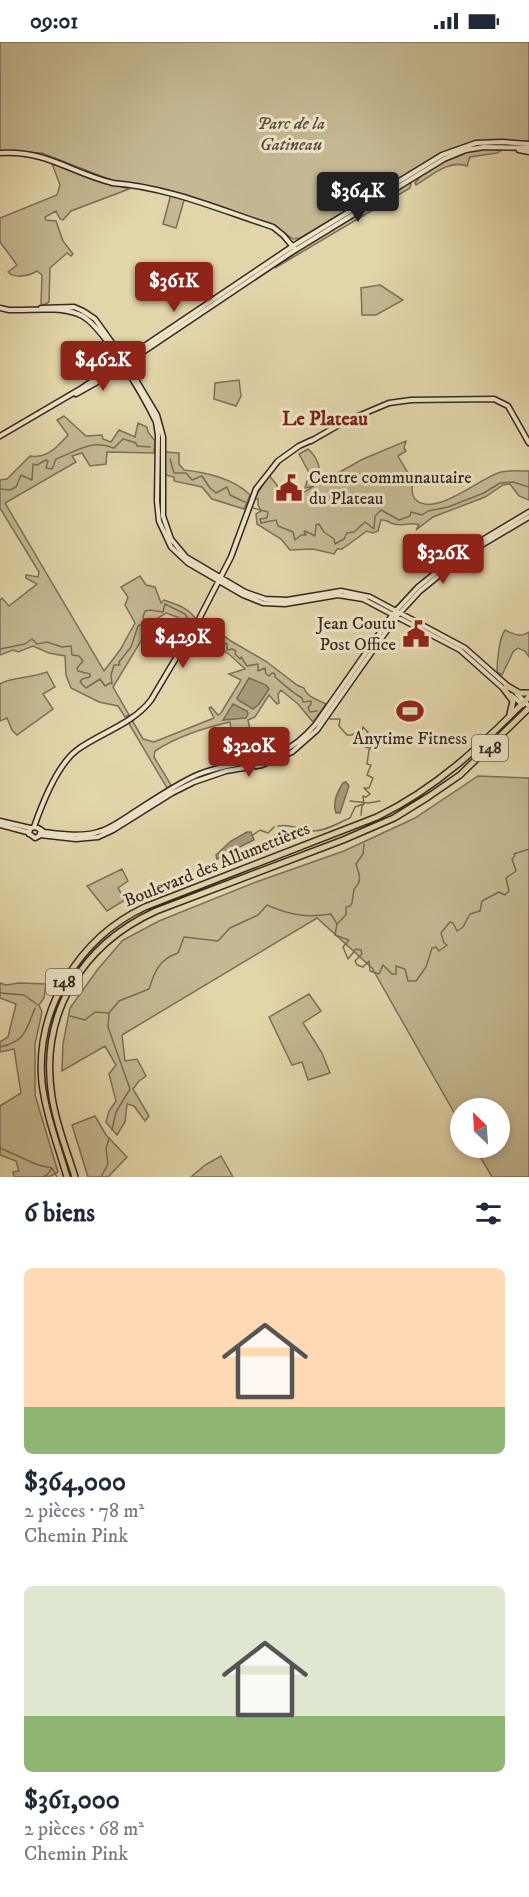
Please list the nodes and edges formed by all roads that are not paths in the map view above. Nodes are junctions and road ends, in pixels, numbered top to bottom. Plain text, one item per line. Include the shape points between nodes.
1 (502, 144) junction
2 (529, 146) edge
3 (0, 153) edge
4 (336, 218) junction
5 (284, 235) junction
6 (294, 248) junction
7 (0, 308) edge
8 (124, 363) junction
9 (0, 436) edge
10 (529, 443) edge
11 (529, 512) edge
12 (529, 517) edge
13 (218, 579) junction
14 (397, 614) junction
15 (506, 687) junction
16 (527, 703) edge
17 (503, 724) junction
18 (226, 769) junction
19 (0, 823) edge
20 (36, 828) junction
21 (29, 834) junction
22 (40, 835) junction
23 (229, 874) junction
24 (232, 882) junction
25 (67, 1177) edge
26 (75, 1177) edge

1 - 2 main road
1 - 2 main road
1 - 4 main road via 467,145 442,155
1 - 6 main road via 448,157
3 - 5 main road via 42,157 112,183 185,197 273,227
4 - 5 main road via 299,240
4 - 6 main road
5 - 6 main road
6 - 8 main road
7 - 8 main road via 66,311 86,317
8 - 9 main road
8 - 13 main road via 158,428 158,509 164,534 180,557
10 - 13 main road via 508,406 494,399 389,403 344,422 287,453 272,467 254,493 231,557
11 - 14 main road via 440,567
12 - 14 main road via 441,572
13 - 14 main road via 244,594 274,603 346,595 363,598
13 - 20 main road via 151,700 142,711 68,758 39,812
14 - 15 main road via 460,650
14 - 18 main road via 306,742 275,761
15 - 16 main road
15 - 16 highway via 519,693
15 - 17 highway via 513,706
16 - 17 highway, Boulevard des Allumettières / 148
16 - 24 highway, Boulevard des Allumettières / 148 via 460,775 408,810
17 - 23 highway, Boulevard des Allumettières / 148 via 449,774 401,805
18 - 20 main road via 203,773 176,786 102,831 77,835
18 - 22 main road via 181,788 103,835 76,839
19 - 20 main road
19 - 21 main road
20 - 21 main road
20 - 22 main road
21 - 22 main road via 34,838
23 - 24 highway
23 - 25 highway, Boulevard des Allumettières / 148 via 124,918 88,948 65,980 48,1021 42,1074 44,1099
24 - 26 highway, Boulevard des Allumettières / 148 via 127,926 89,958 67,993 57,1017 49,1077 54,1110

